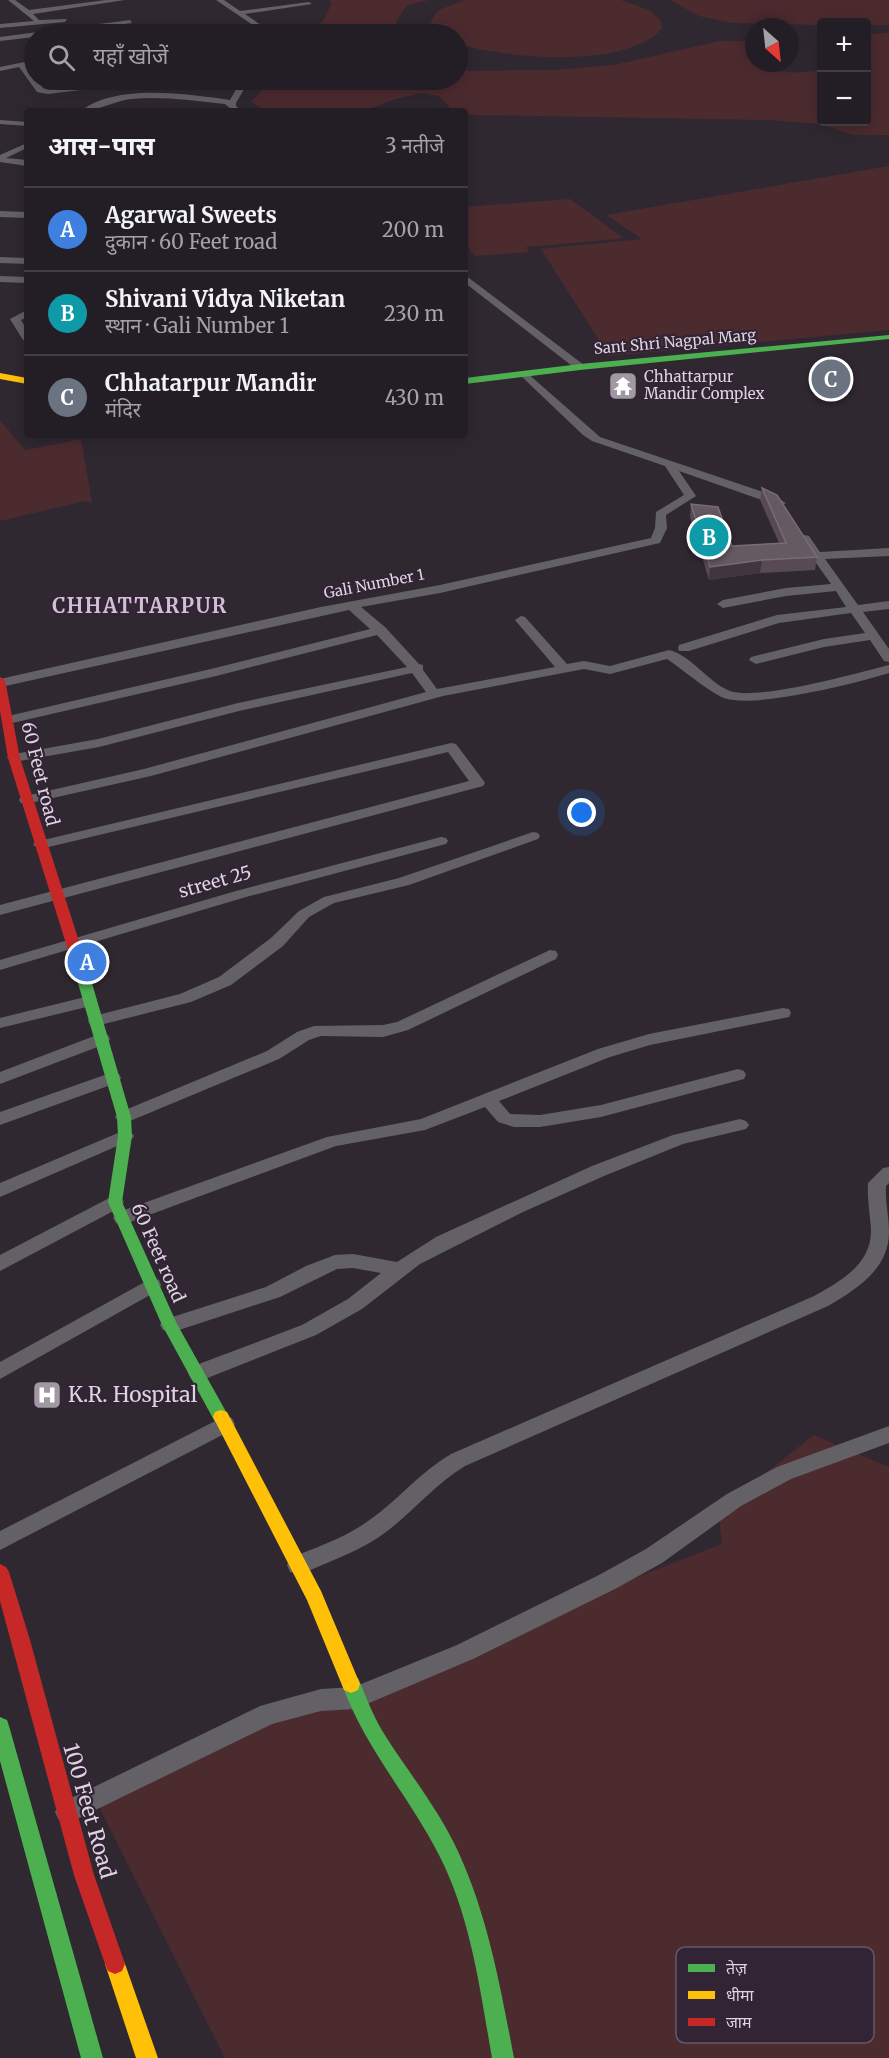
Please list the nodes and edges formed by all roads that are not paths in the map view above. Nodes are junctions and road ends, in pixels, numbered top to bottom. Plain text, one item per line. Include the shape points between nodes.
1 (122, 0) edge
2 (219, 0) edge
3 (14, 2) edge
4 (25, 2) dead end
5 (309, 3) dead end
6 (30, 12) junction
7 (239, 13) junction
8 (74, 19) dead end
9 (261, 20) dead end
10 (250, 21) junction
11 (39, 22) junction
12 (130, 22) dead end
13 (115, 24) edge
14 (255, 24) edge
15 (0, 26) edge
16 (24, 36) edge
17 (0, 39) edge
18 (24, 64) edge
19 (17, 65) junction
20 (0, 69) edge
21 (24, 73) edge
22 (5, 77) dead end
23 (43, 90) edge
24 (59, 90) edge
25 (116, 90) edge
26 (241, 90) edge
27 (123, 98) junction
28 (234, 107) edge
29 (90, 108) edge
30 (0, 122) edge
31 (24, 124) edge
32 (24, 147) edge
33 (0, 159) edge
34 (24, 163) edge
35 (0, 214) edge
36 (24, 215) edge
37 (0, 260) edge
38 (24, 261) edge
39 (0, 279) edge
40 (24, 280) edge
41 (468, 280) edge
42 (0, 313) edge
43 (24, 313) edge
44 (24, 314) edge
45 (24, 333) edge
46 (889, 337) edge
47 (861, 344) junction
48 (889, 346) edge
49 (580, 367) junction
50 (0, 376) edge
51 (529, 378) junction
52 (24, 380) edge
53 (468, 381) edge
54 (0, 386) edge
55 (468, 389) edge
56 (24, 390) edge
57 (670, 466) junction
58 (785, 508) edge
59 (798, 527) edge
60 (889, 552) edge
61 (816, 555) junction
62 (839, 587) junction
63 (723, 603) dead end
64 (351, 605) junction
65 (889, 605) edge
66 (856, 608) junction
67 (521, 620) dead end
68 (380, 630) junction
69 (874, 635) junction
70 (684, 648) dead end
71 (889, 658) edge
72 (756, 660) dead end
73 (418, 668) junction
74 (564, 669) junction
75 (889, 669) edge
76 (1, 681) edge
77 (434, 695) junction
78 (8, 720) junction
79 (14, 758) junction
80 (26, 800) junction
81 (532, 836) dead end
82 (441, 841) dead end
83 (40, 845) junction
84 (56, 895) junction
85 (0, 910) edge
86 (75, 943) junction
87 (550, 955) dead end
88 (0, 965) edge
89 (89, 1001) junction
90 (783, 1013) dead end
91 (96, 1021) junction
92 (0, 1023) edge
93 (102, 1039) junction
94 (738, 1075) dead end
95 (0, 1078) edge
96 (113, 1078) junction
97 (488, 1100) junction
98 (124, 1117) junction
99 (0, 1119) edge
100 (740, 1125) dead end
101 (125, 1136) junction
102 (889, 1173) edge
103 (0, 1190) edge
104 (118, 1210) junction
105 (0, 1264) edge
106 (398, 1269) junction
107 (152, 1285) junction
108 (170, 1325) junction
109 (0, 1371) edge
110 (198, 1373) junction
111 (225, 1424) junction
112 (889, 1434) edge
113 (0, 1541) edge
114 (298, 1565) junction
115 (0, 1572) edge
116 (355, 1698) junction
117 (0, 1726) edge
118 (67, 1812) junction
119 (92, 2058) edge
120 (147, 2058) edge
121 (503, 2058) edge

1 - 6 street
2 - 7 street
3 - 4 street
3 - 6 street
5 - 7 street
6 - 11 street
7 - 10 street
8 - 11 street
9 - 10 street
10 - 14 street
11 - 15 street
12 - 13 street
16 - 17 street
18 - 19 street
19 - 20 street
19 - 21 street
19 - 22 street
23 - 24 street
25 - 27 street
26 - 28 street
27 - 28 street via 176,98
27 - 29 street
30 - 31 street
32 - 33 street
33 - 34 street
35 - 36 street
37 - 38 street
39 - 40 street
41 - 49 street
42 - 43 street
44 - 45 street via 15,319
46 - 47 street, Sant Shri Nagpal Marg
47 - 48 street, Sant Shri Nagpal Marg
47 - 49 street, Sant Shri Nagpal Marg
47 - 51 street, Sant Shri Nagpal Marg
49 - 51 street, Sant Shri Nagpal Marg
50 - 52 street
51 - 53 street, Sant Shri Nagpal Marg
51 - 55 street, Sant Shri Nagpal Marg
51 - 57 street via 587,433
54 - 56 street
57 - 58 street via 768,497
57 - 64 street, Gali Number 1 via 690,496 660,514 661,528 656,540
59 - 61 street
60 - 61 street
61 - 62 street
62 - 63 street
62 - 66 street
64 - 68 street
64 - 76 street, Gali Number 1
65 - 66 street
66 - 69 street
66 - 70 street via 777,620
67 - 74 street
68 - 73 street
68 - 78 street
69 - 71 street
69 - 72 street
73 - 77 street
73 - 79 street via 238,707 99,743
74 - 75 street via 584,665 610,670 669,654 728,695 762,696
74 - 77 street
76 - 78 street, 60 Feet road
77 - 80 street via 146,773
78 - 79 street, 60 Feet road
79 - 80 street, 60 Feet road
80 - 83 street, 60 Feet road
81 - 91 street via 404,882 329,900 304,914 277,942 225,981 185,998
82 - 86 street, street 25
83 - 84 street, 60 Feet road
83 - 84 street via 451,747 478,783
84 - 85 street
84 - 86 street, 60 Feet road
86 - 88 street, street 25
86 - 89 street, 60 Feet road
87 - 98 street via 402,1026 383,1031 320,1030 273,1055
89 - 91 street, 60 Feet road
89 - 92 street
90 - 97 street via 604,1053
91 - 93 street, 60 Feet road
93 - 95 street
93 - 96 street, 60 Feet road
94 - 97 street via 601,1111 540,1121 504,1118
96 - 98 street, 60 Feet road
96 - 99 street
97 - 104 street via 425,1124 363,1133
98 - 101 street, 60 Feet road
100 - 106 street via 679,1138 598,1171 442,1242
101 - 103 street
101 - 104 street, 60 Feet road
102 - 114 street via 877,1183 877,1256 852,1283 820,1301 458,1460 437,1471 387,1520 362,1537
104 - 105 street
104 - 107 street, 60 Feet road
106 - 108 street via 335,1262 273,1292
106 - 110 street via 355,1304 319,1326
107 - 108 street, 60 Feet road
107 - 109 street
108 - 110 street, 60 Feet road
110 - 111 street, 60 Feet road
111 - 113 street
111 - 114 street, 60 Feet road
112 - 116 street via 784,1473 734,1500 654,1556 607,1582 465,1652
114 - 116 street, 60 Feet road via 348,1673
115 - 118 street, 100 Feet Road
116 - 118 street via 321,1700 268,1714
116 - 121 street, 60 Feet road via 381,1748 433,1823 468,1897
117 - 119 street
118 - 120 street, 100 Feet Road via 84,1875

